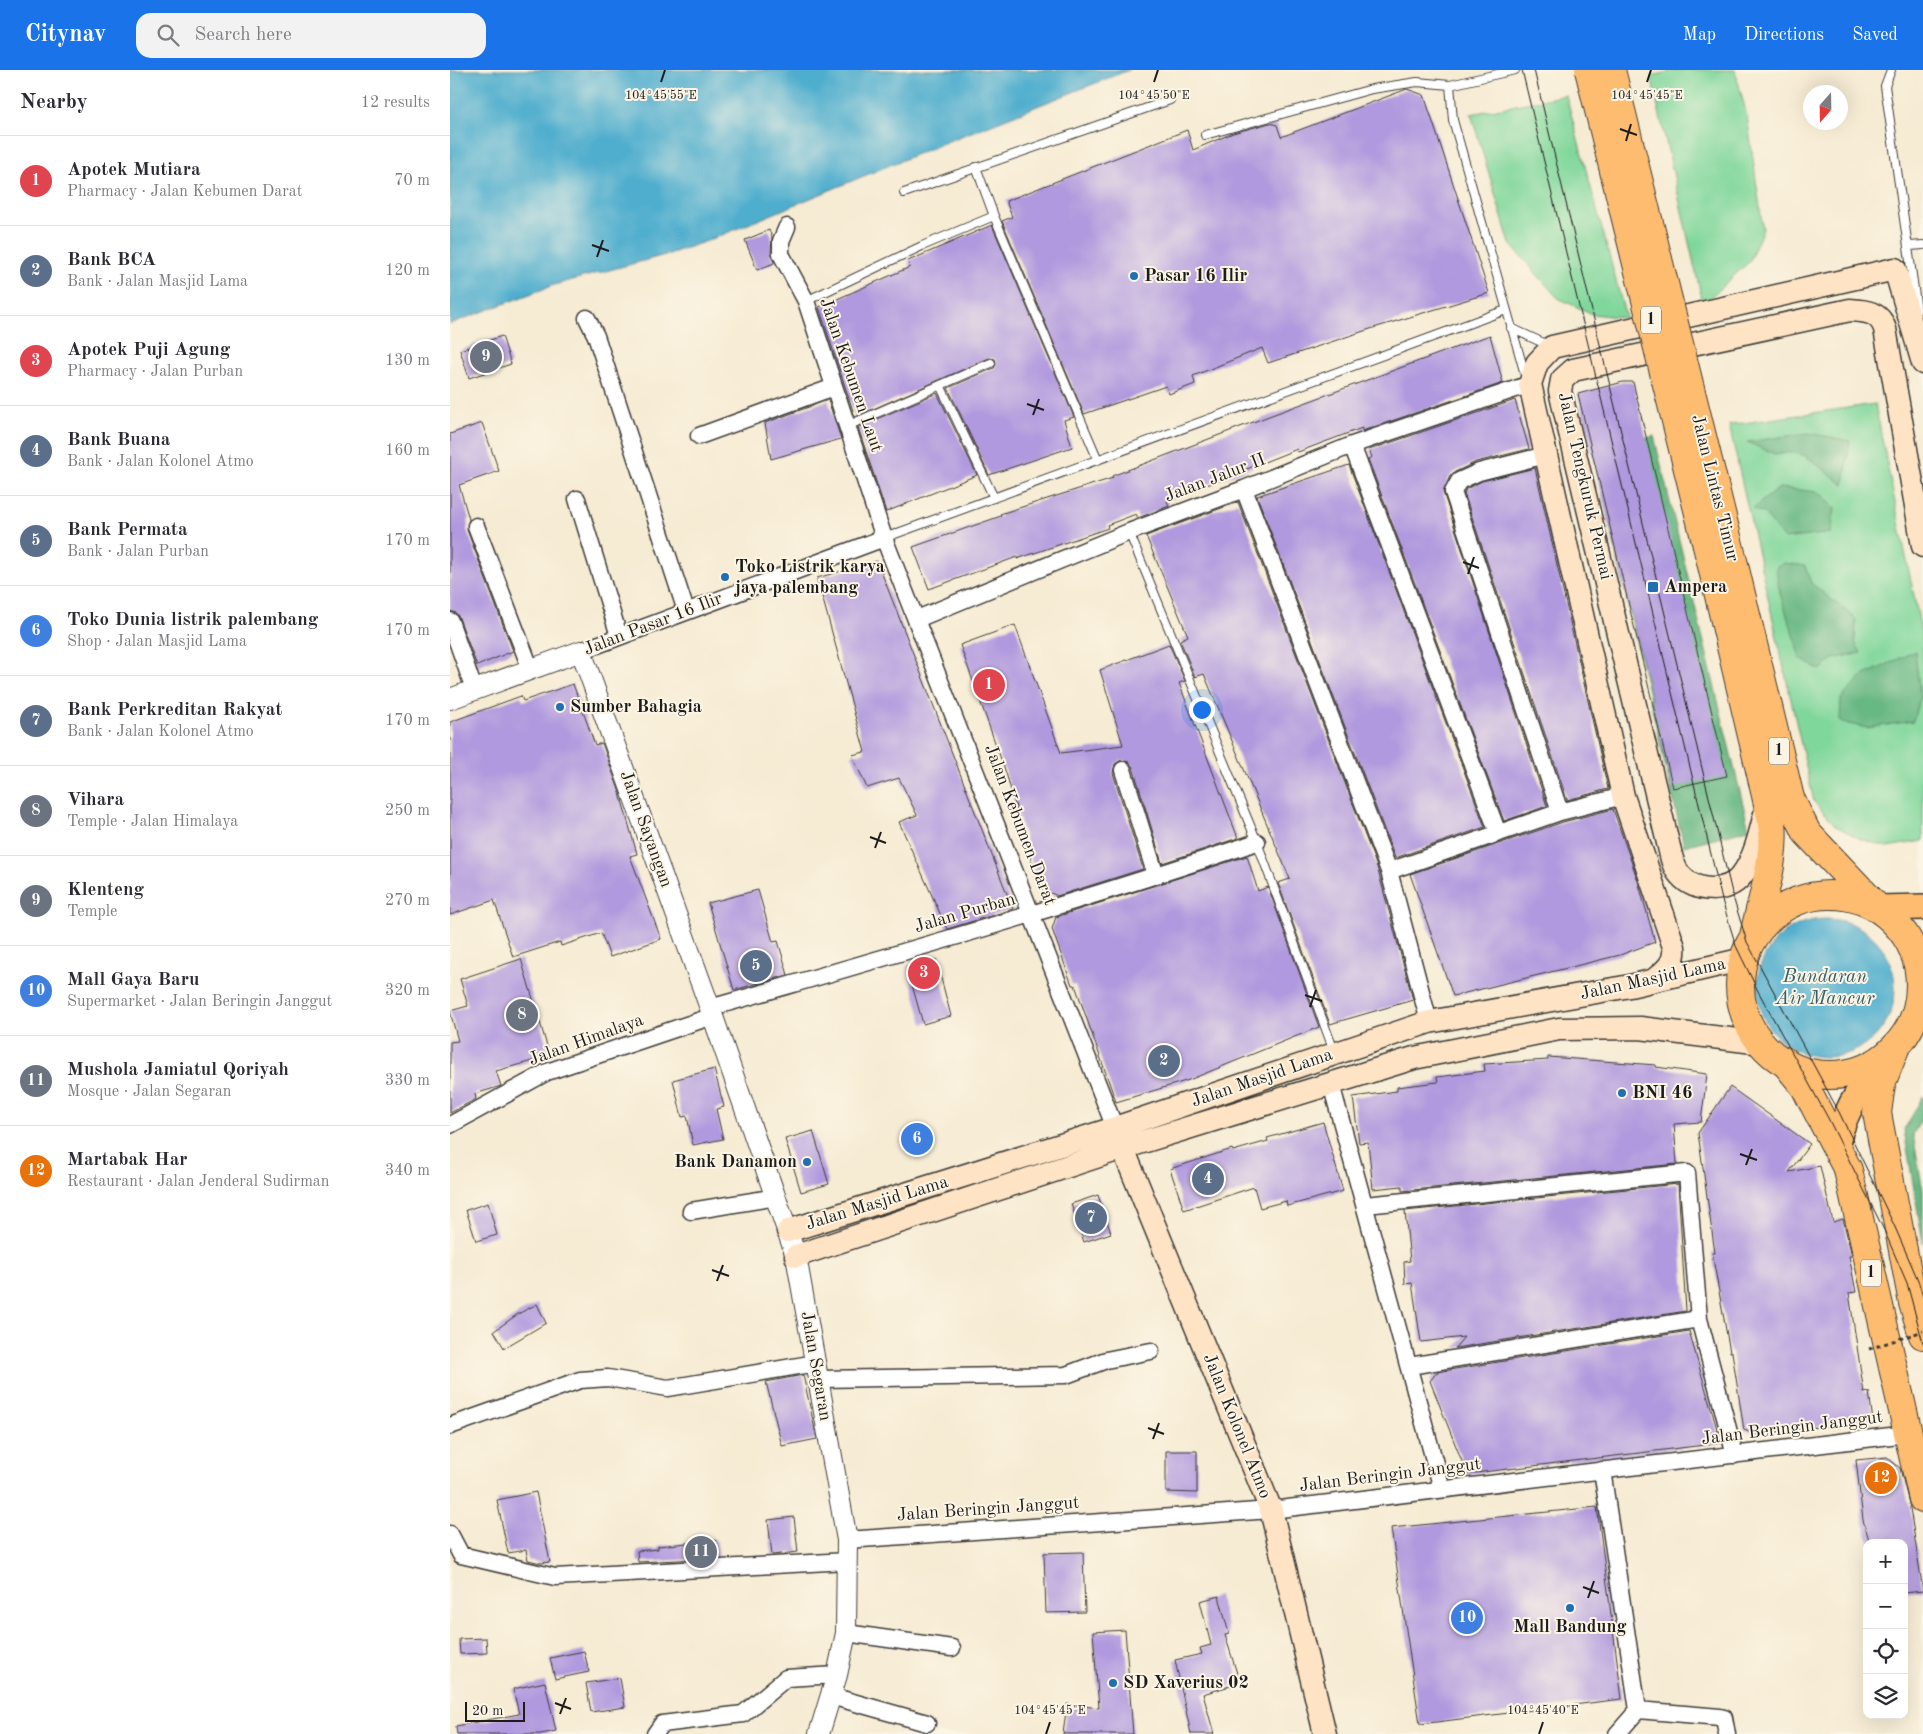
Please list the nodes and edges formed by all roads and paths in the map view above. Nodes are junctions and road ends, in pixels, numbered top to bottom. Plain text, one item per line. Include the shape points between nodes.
1 (1515, 70) edge
2 (1588, 70) edge
3 (1611, 70) edge
4 (1891, 70) edge
5 (1450, 85) junction
6 (1170, 100) dead end
7 (1205, 136) dead end
8 (976, 167) junction
9 (904, 193) dead end
10 (994, 216) junction
11 (787, 227) dead end
12 (1923, 244) edge
13 (1910, 246) junction
14 (806, 301) junction
15 (1506, 310) junction
16 (587, 318) dead end
17 (1511, 328) junction
18 (1552, 347) junction
19 (1923, 361) edge
20 (991, 363) dead end
21 (1530, 384) junction
22 (940, 385) junction
23 (834, 386) junction
24 (847, 426) junction
25 (699, 436) dead end
26 (1352, 445) junction
27 (1546, 455) junction
28 (1098, 460) junction
29 (1244, 489) junction
30 (994, 498) junction
31 (577, 499) dead end
32 (476, 526) dead end
33 (1130, 532) junction
34 (884, 538) junction
35 (1923, 546) edge
36 (1723, 568) junction
37 (686, 611) junction
38 (917, 619) junction
39 (450, 621) edge
40 (619, 636) junction
41 (582, 651) junction
42 (531, 670) junction
43 (474, 689) junction
44 (450, 699) edge
45 (1123, 770) dead end
46 (1623, 796) junction
47 (1768, 801) junction
48 (1560, 812) junction
49 (1498, 833) junction
50 (1257, 842) junction
51 (1388, 871) junction
52 (1680, 875) junction
53 (1156, 876) junction
54 (1652, 881) junction
55 (1923, 907) edge
56 (1878, 908) junction
57 (1033, 914) junction
58 (1749, 948) junction
59 (1654, 980) junction
60 (1598, 991) junction
61 (1920, 1003) edge
62 (712, 1012) junction
63 (1429, 1022) junction
64 (1603, 1028) junction
65 (1762, 1043) junction
66 (1896, 1046) junction
67 (1335, 1053) junction
68 (1784, 1061) junction
69 (1331, 1084) junction
70 (450, 1125) edge
71 (1119, 1138) junction
72 (1836, 1146) junction
73 (994, 1166) junction
74 (1004, 1187) junction
75 (910, 1192) junction
76 (777, 1197) junction
77 (1365, 1205) junction
78 (691, 1211) dead end
79 (917, 1216) junction
80 (788, 1231) junction
81 (796, 1256) junction
82 (1699, 1319) junction
83 (1923, 1333) edge
84 (1869, 1349) dead end
85 (1151, 1351) dead end
86 (1409, 1366) junction
87 (818, 1371) junction
88 (450, 1426) edge
89 (1907, 1434) junction
90 (1735, 1455) junction
91 (1602, 1470) junction
92 (1442, 1489) junction
93 (1923, 1499) edge
94 (1271, 1510) junction
95 (450, 1534) edge
96 (847, 1540) junction
97 (847, 1561) junction
98 (846, 1633) junction
99 (952, 1648) dead end
100 (837, 1675) junction
101 (831, 1696) junction
102 (1638, 1710) junction
103 (927, 1723) dead end
104 (655, 1734) edge
105 (819, 1734) edge
106 (1325, 1734) edge
107 (1617, 1734) edge
108 (1728, 1734) edge

1 - 5 lane
2 - 36 highway, Jalan Lintas Timur / 1, bridge
3 - 36 highway, Jalan Lintas Timur / 1, bridge
4 - 13 lane via 1886,86
5 - 7 lane via 1417,82 1372,89
5 - 15 lane via 1452,120
6 - 8 lane
8 - 9 lane
8 - 10 lane
10 - 14 lane
10 - 28 lane
11 - 14 street, Jalan Kebumen Laut via 781,241 781,254
12 - 13 lane
13 - 19 lane
14 - 23 street, Jalan Kebumen Laut
15 - 17 lane
15 - 28 lane
16 - 37 street via 596,336
17 - 18 lane
17 - 21 lane
18 - 19 main road via 1895,269
18 - 21 main road via 1537,362
20 - 22 lane
21 - 26 street, Jalan Jalur II
21 - 27 main road, Jalan Tengkuruk Permai
22 - 24 lane
22 - 30 lane
23 - 24 street, Jalan Kebumen Laut
23 - 25 street
24 - 34 street, Jalan Kebumen Laut
26 - 29 street, Jalan Jalur II
26 - 49 street
27 - 46 main road, Jalan Tengkuruk Permai
27 - 48 street via 1479,472 1459,480 1453,492
28 - 30 lane
29 - 33 street, Jalan Jalur II
29 - 51 street
30 - 34 lane
31 - 40 street
32 - 42 street
33 - 38 street, Jalan Jalur II
33 - 50 lane
34 - 37 street, Jalan Pasar 16 Ilir
34 - 38 street, Jalan Kebumen Darat
35 - 52 main road, Jalan Tengkuruk Permai via 1885,329 1877,316 1850,310 1573,370 1562,380 1560,391 1673,864
36 - 47 highway, Jalan Lintas Timur / 1
36 - 56 highway, Jalan Lintas Timur / 1 via 1790,798 1807,833
37 - 40 street, Jalan Pasar 16 Ilir
38 - 57 street, Jalan Kebumen Darat
39 - 43 street
40 - 41 street, Jalan Pasar 16 Ilir
41 - 42 street, Jalan Pasar 16 Ilir
41 - 62 street, Jalan Sayangan
42 - 43 street, Jalan Pasar 16 Ilir
43 - 44 street, Jalan Pasar 16 Ilir
45 - 53 street
46 - 48 street
46 - 54 main road, Jalan Tengkuruk Permai
47 - 52 main road via 1754,850 1735,883 1714,889 1700,887
47 - 58 highway, Jalan Lintas Timur / 1 via 1774,849
48 - 49 street
49 - 51 street
50 - 53 street, Jalan Purban
50 - 67 lane
51 - 63 street
52 - 54 main road
53 - 57 street, Jalan Purban
54 - 59 main road, Jalan Tengkuruk Permai via 1675,955 1667,969
55 - 56 main road, 1
56 - 58 highway, 1 via 1857,898 1810,897 1787,905 1768,919
56 - 61 highway, 1 via 1910,939 1919,966
57 - 62 street, Jalan Purban
57 - 71 street, Jalan Kebumen Darat
58 - 59 main road, Jalan Masjid Lama
58 - 65 highway, 1 via 1740,988 1745,1016
59 - 60 main road, Jalan Masjid Lama
60 - 63 main road, Jalan Masjid Lama
60 - 64 main road
61 - 66 highway, 1
62 - 70 street, Jalan Himalaya via 547,1072
62 - 76 street, Jalan Segaran
63 - 67 main road, Jalan Masjid Lama
64 - 65 main road via 1640,1028
64 - 69 main road via 1559,1029 1414,1058
65 - 68 highway, 1
66 - 68 highway, 1 via 1867,1067 1843,1074 1807,1071
66 - 72 main road, 1 via 1855,1094 1842,1122
66 - 83 highway, 1 via 1881,1084 1877,1113 1913,1303
67 - 71 main road, Jalan Masjid Lama
68 - 72 highway, 1 via 1805,1087
69 - 71 main road
69 - 77 street
71 - 73 main road, Jalan Masjid Lama
71 - 74 main road
71 - 94 main road, Jalan Kolonel Atmo
72 - 89 highway, 1 via 1848,1170
73 - 74 main road
73 - 75 main road, Jalan Masjid Lama
74 - 79 main road
75 - 79 main road
75 - 80 main road, Jalan Masjid Lama
76 - 78 street
76 - 80 street, Jalan Segaran
77 - 82 street via 1687,1173
77 - 86 street
79 - 81 main road
80 - 81 street, Jalan Segaran
81 - 87 street, Jalan Segaran
82 - 86 street
82 - 90 street
83 - 84 path, bridge
85 - 87 street via 1118,1357 1066,1375
86 - 92 street
87 - 88 street via 668,1388 608,1378 580,1380
87 - 96 street, Jalan Segaran
89 - 90 street, Jalan Beringin Janggut
89 - 93 highway, 1
90 - 91 street, Jalan Beringin Janggut
91 - 92 street, Jalan Beringin Janggut
91 - 102 street
92 - 94 street, Jalan Beringin Janggut
94 - 96 street, Jalan Beringin Janggut
94 - 106 main road, Jalan Kolonel Atmo
95 - 97 street via 461,1555 555,1577
96 - 97 street, Jalan Segaran
97 - 98 street, Jalan Segaran
98 - 99 street
98 - 100 street, Jalan Segaran
100 - 101 street, Jalan Segaran
100 - 104 street via 786,1678 743,1714 662,1724
101 - 103 street
101 - 105 street, Jalan Segaran
102 - 107 street
102 - 108 street via 1720,1716 1724,1718

